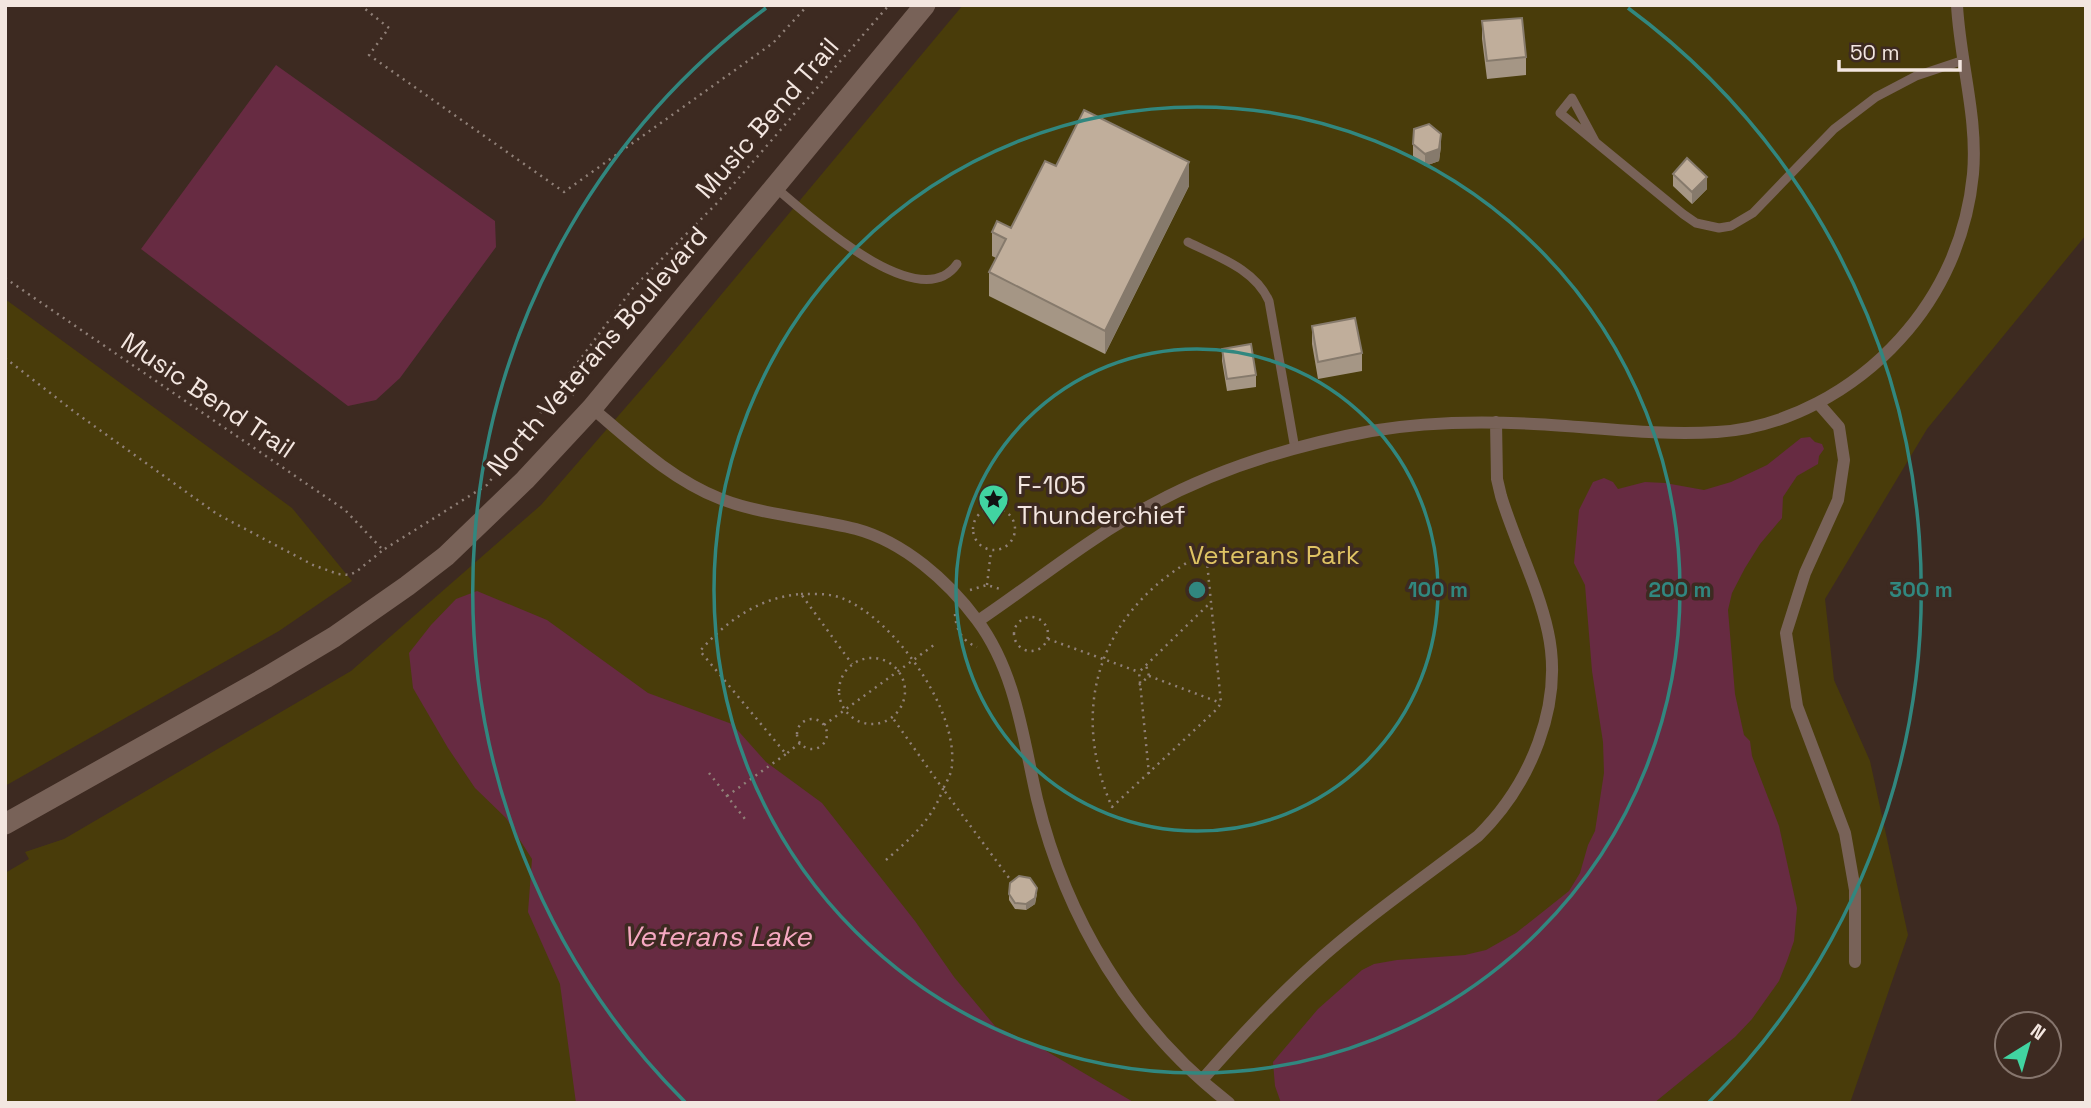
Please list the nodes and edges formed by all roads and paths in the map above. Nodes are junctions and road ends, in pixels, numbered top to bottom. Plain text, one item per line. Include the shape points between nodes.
1 (360, 5) edge
2 (808, 5) edge
3 (889, 5) edge
4 (925, 5) edge
5 (1957, 5) edge
6 (1964, 60) junction
7 (1595, 141) junction
8 (774, 187) junction
9 (1188, 242) dead end
10 (957, 264) dead end
11 (5, 278) edge
12 (5, 358) edge
13 (1818, 402) junction
14 (592, 408) junction
15 (1496, 422) junction
16 (1295, 449) junction
17 (383, 550) junction
18 (991, 551) junction
19 (987, 585) junction
20 (966, 592) dead end
21 (1006, 593) dead end
22 (801, 594) junction
23 (1212, 601) junction
24 (1017, 617) dead end
25 (978, 621) junction
26 (1018, 622) junction
27 (1048, 639) junction
28 (934, 645) dead end
29 (914, 660) junction
30 (1104, 660) junction
31 (852, 664) junction
32 (1146, 664) junction
33 (899, 671) junction
34 (1139, 672) junction
35 (1149, 676) junction
36 (1139, 685) junction
37 (1221, 703) junction
38 (845, 710) junction
39 (892, 718) junction
40 (824, 725) junction
41 (800, 743) junction
42 (786, 754) junction
43 (709, 773) dead end
44 (1149, 774) junction
45 (943, 789) junction
46 (727, 796) junction
47 (745, 819) dead end
48 (5, 824) edge
49 (886, 860) dead end
50 (1013, 883) edge
51 (1855, 962) dead end
52 (1202, 1080) junction
53 (1229, 1103) edge

1 - 2 path, Music Bend Trail via 389,28 369,55 564,192 773,43
3 - 17 path, Music Bend Trail via 718,202 633,288 487,485
4 - 8 street, North Veterans Boulevard
5 - 6 street
6 - 7 lane via 1916,76 1857,111 1813,150 1767,201 1731,226 1696,223
6 - 13 street via 1973,173 1950,264 1929,302 1891,349 1853,381
7 - 7 lane via 1560,113 1572,98 1589,130
8 - 10 lane via 846,245 887,269 937,280
8 - 14 street, North Veterans Boulevard
9 - 16 lane via 1254,278 1265,292
11 - 17 path, Music Bend Trail via 345,510
12 - 17 path, Music Bend Trail via 217,514 313,565 349,575
13 - 15 street via 1770,422 1719,432
13 - 51 street via 1839,428 1844,460 1838,500 1805,573 1786,633 1797,706 1845,833 1855,890
14 - 25 street via 670,472 724,501 859,530 900,549 927,568
14 - 48 street, North Veterans Boulevard via 483,522 371,612 267,677
15 - 16 street via 1386,429
15 - 52 street via 1501,496 1549,635 1551,696 1539,740 1490,823 1314,964
16 - 25 street via 1211,477 1150,505
18 - 18 path via 1010,543 1015,530 1011,517 993,508 976,518 972,532 979,544
18 - 19 path
19 - 20 path
19 - 21 path
22 - 29 path via 845,599 883,626
22 - 31 path
22 - 42 path via 744,612 700,651
23 - 30 path via 1206,552 1169,573 1144,595 1118,630
23 - 32 path
23 - 37 path
24 - 26 path
25 - 52 street via 1004,667 1015,698 1045,831 1083,927 1140,1016
26 - 27 path via 1040,619
26 - 27 path via 1014,635 1023,649 1035,651
27 - 30 path
28 - 29 path
29 - 33 path
29 - 45 path via 932,690 950,742 952,769
30 - 34 path
30 - 44 path via 1094,704 1093,736 1101,780 1112,807
31 - 33 path via 873,657
31 - 38 path via 840,681
32 - 34 path
32 - 35 path
33 - 38 path
33 - 39 path via 905,695
34 - 36 path
35 - 36 path
35 - 37 path
36 - 44 path
37 - 44 path
38 - 39 path via 863,723
38 - 40 path
39 - 45 path
40 - 41 path via 810,720 801,724 797,733
40 - 41 path via 827,734 821,746 812,749
41 - 42 path
42 - 46 path
43 - 46 path
45 - 49 path via 923,825
45 - 50 path
46 - 47 path
52 - 53 street

